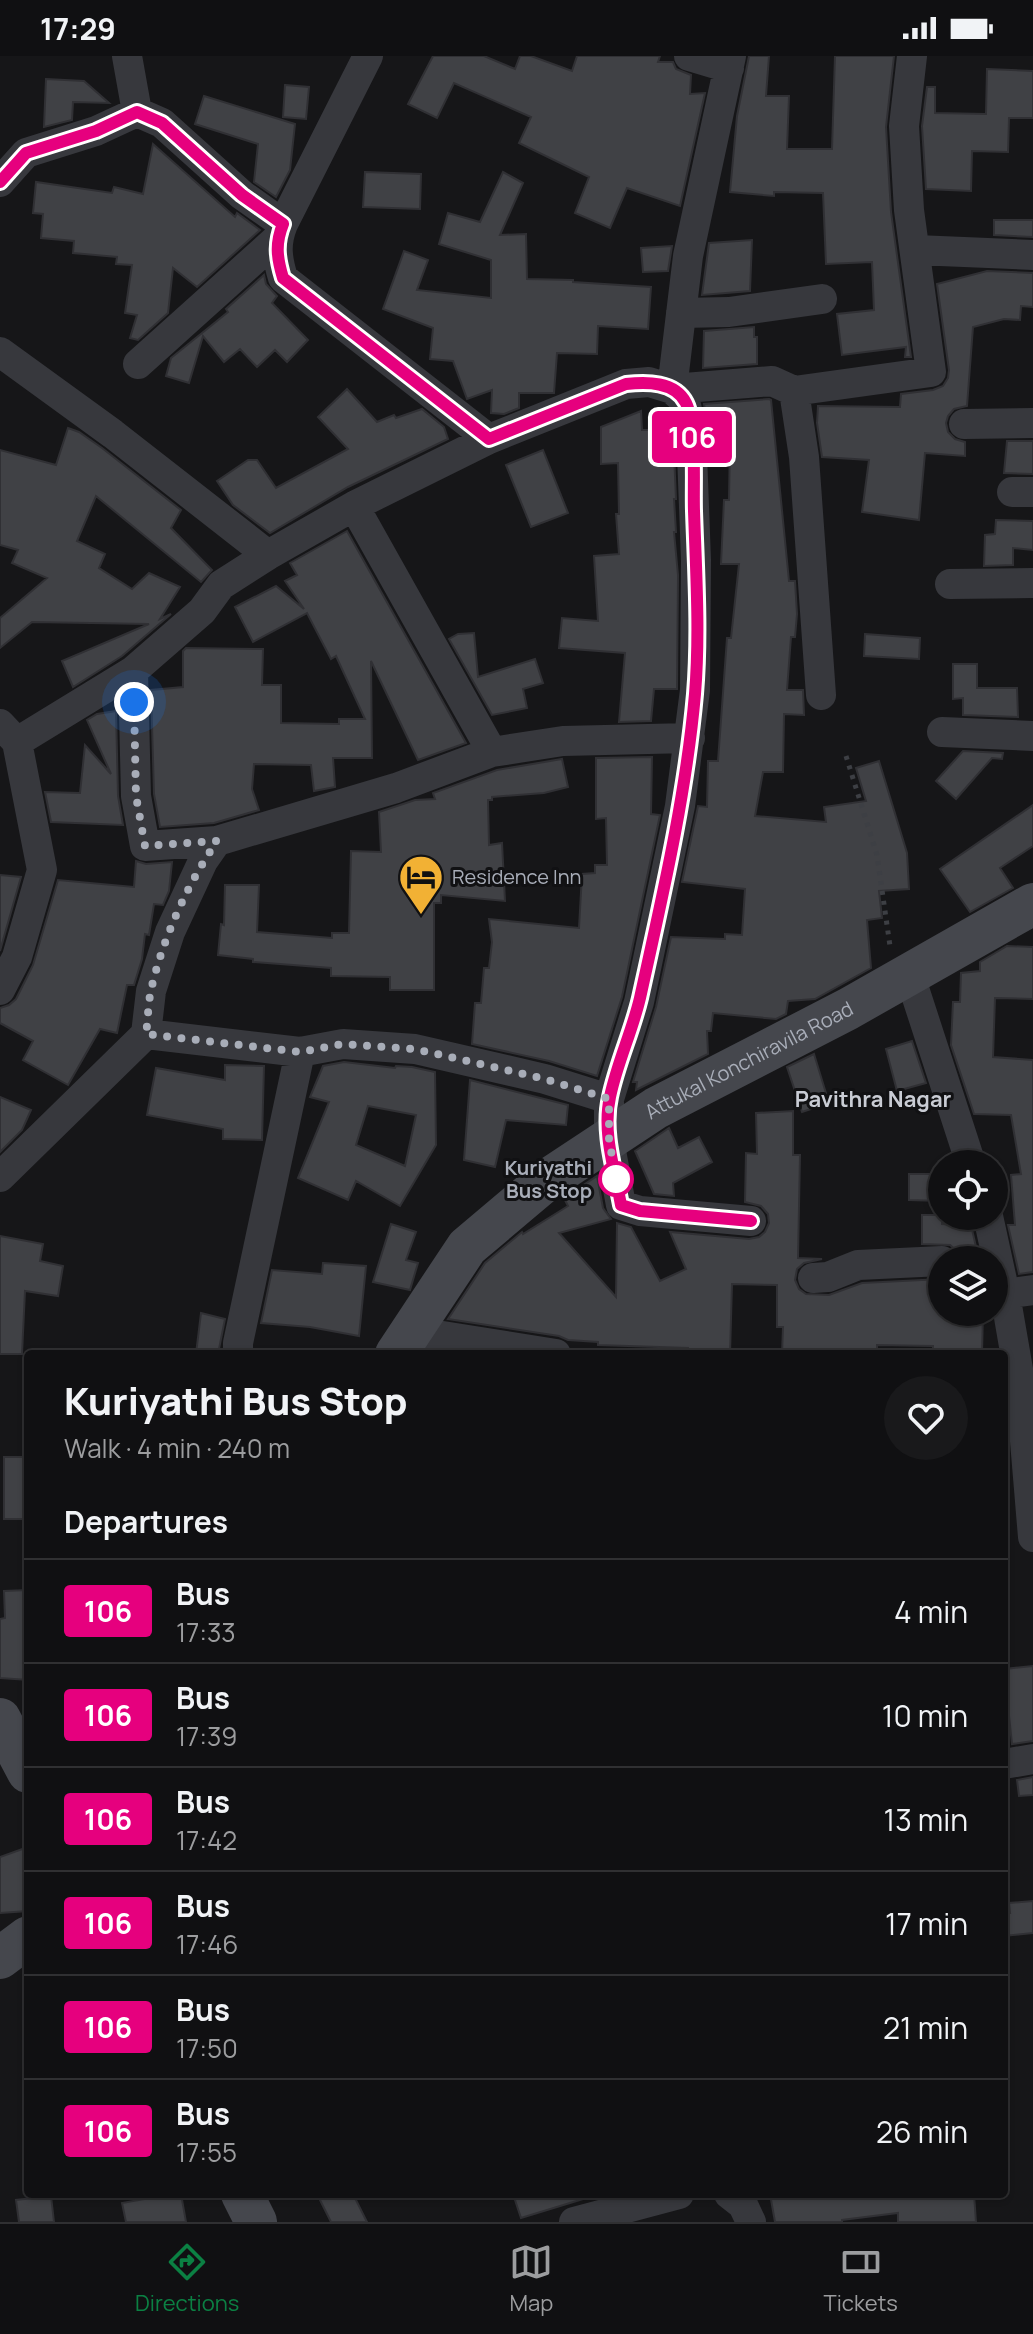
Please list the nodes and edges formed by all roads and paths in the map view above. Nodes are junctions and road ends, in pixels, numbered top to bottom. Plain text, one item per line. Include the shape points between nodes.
1 (127, 56) edge
2 (368, 56) edge
3 (689, 56) edge
4 (912, 56) edge
5 (730, 62) edge
6 (137, 112) junction
7 (0, 182) edge
8 (280, 231) junction
9 (916, 250) junction
10 (1033, 255) edge
11 (822, 299) dead end
12 (681, 313) junction
13 (0, 352) edge
14 (138, 364) dead end
15 (672, 389) junction
16 (794, 391) junction
17 (1033, 423) edge
18 (964, 424) dead end
19 (489, 439) junction
20 (354, 506) junction
21 (268, 555) junction
22 (1033, 583) edge
23 (950, 584) dead end
24 (133, 671) junction
25 (821, 695) dead end
26 (942, 732) dead end
27 (9, 733) edge
28 (1033, 736) edge
29 (690, 738) junction
30 (492, 752) junction
31 (846, 756) dead end
32 (217, 841) junction
33 (1033, 904) edge
34 (902, 978) junction
35 (0, 990) edge
36 (146, 1034) junction
37 (300, 1052) junction
38 (609, 1099) junction
39 (609, 1140) junction
40 (966, 1150) edge
41 (0, 1177) edge
42 (751, 1221) dead end
43 (928, 1262) edge
44 (813, 1278) dead end
45 (1008, 1283) edge
46 (404, 1342) edge
47 (238, 1350) edge
48 (505, 1350) edge
49 (1012, 1382) edge
50 (1023, 1527) edge
51 (0, 1719) edge
52 (1033, 1759) edge
53 (1008, 1763) edge
54 (24, 1764) edge
55 (24, 1940) edge
56 (0, 1958) edge
57 (244, 2198) edge
58 (664, 2198) edge
59 (734, 2198) edge
60 (256, 2222) edge
61 (574, 2222) edge
62 (751, 2222) edge

1 - 6 street
2 - 8 street
3 - 5 street
4 - 9 street via 904,126
5 - 12 street via 688,256
6 - 7 street via 26,153
6 - 8 street via 162,123
8 - 14 street
8 - 19 street via 277,258 283,278
9 - 10 street
9 - 16 street via 931,372
11 - 12 street
12 - 15 street
13 - 21 street
15 - 16 street via 772,381
15 - 19 street via 649,382 626,384
15 - 29 street via 685,401 691,427 696,560
16 - 25 street via 804,457
17 - 18 street
19 - 20 street
20 - 21 street
20 - 30 street
21 - 24 street via 221,585 202,611
22 - 23 street
24 - 27 street
24 - 32 street via 136,796 145,846
26 - 28 street
27 - 35 street via 42,870 17,957
29 - 30 street via 563,741
29 - 38 street via 639,1002
30 - 32 street via 396,788
31 - 34 path via 877,855
32 - 36 street via 170,932 151,991
33 - 34 main road, Attukal Konchiravila Road
34 - 39 main road, Attukal Konchiravila Road via 656,1108
34 - 40 street
36 - 37 street
36 - 41 street
37 - 38 street via 343,1044 415,1049
37 - 47 street
38 - 39 street
39 - 42 street via 621,1205
39 - 46 main road, Attukal Konchiravila Road via 544,1182 467,1247
43 - 44 street via 858,1265
45 - 49 street
46 - 48 street
49 - 50 street
51 - 54 main road
52 - 53 street
55 - 56 main road
57 - 60 main road
58 - 61 street
59 - 62 street

